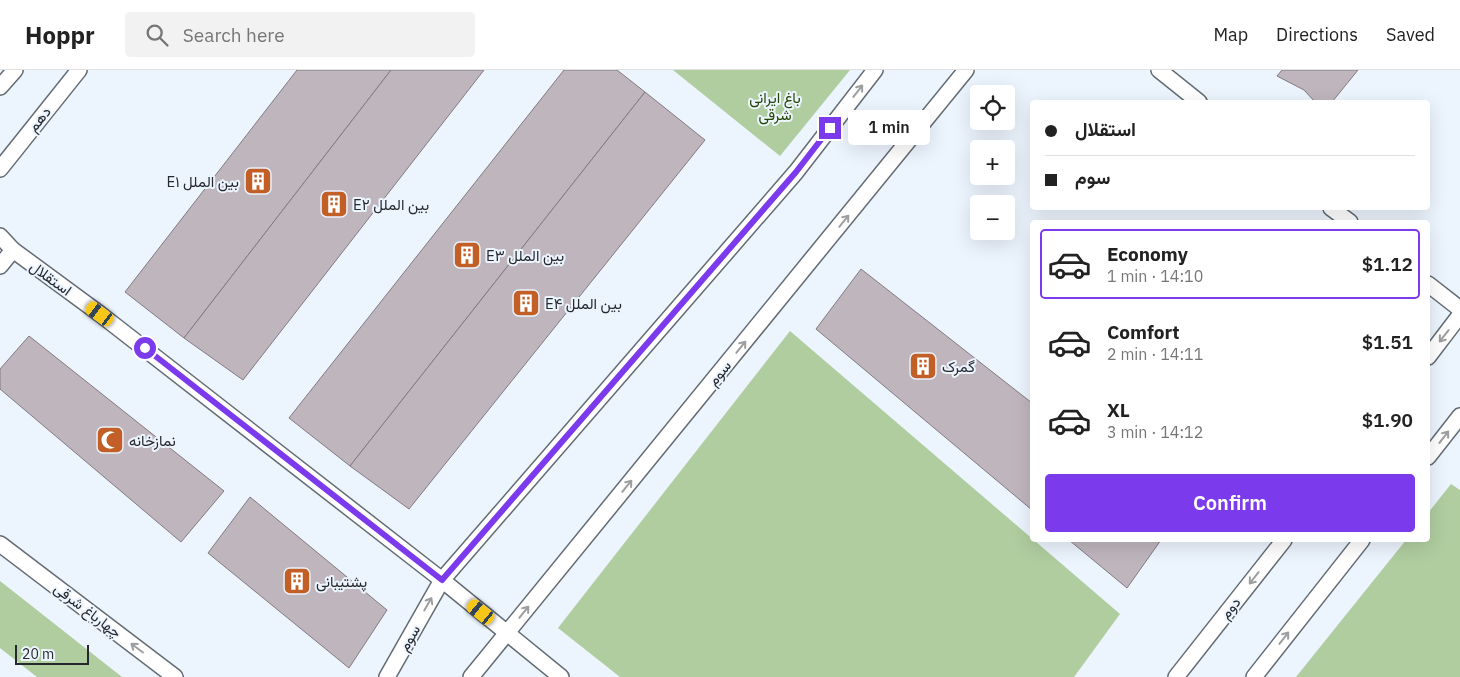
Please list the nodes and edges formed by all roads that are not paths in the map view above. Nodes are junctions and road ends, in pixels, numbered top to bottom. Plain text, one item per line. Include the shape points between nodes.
1 (15, 70) edge
2 (79, 70) edge
3 (875, 70) edge
4 (966, 70) edge
5 (1159, 70) edge
6 (0, 87) edge
7 (1196, 100) edge
8 (0, 169) edge
9 (1334, 210) edge
10 (1347, 220) edge
11 (0, 236) edge
12 (13, 250) junction
13 (0, 266) edge
14 (1430, 286) edge
15 (1460, 309) edge
16 (1460, 315) edge
17 (1430, 353) edge
18 (1460, 416) edge
19 (1430, 454) edge
20 (1282, 542) edge
21 (1360, 542) edge
22 (0, 544) edge
23 (442, 580) junction
24 (507, 633) junction
25 (176, 677) edge
26 (387, 677) edge
27 (472, 677) edge
28 (561, 677) edge
29 (1176, 677) edge
30 (1254, 677) edge

1 - 6 lane
2 - 8 lane, دهم
23 -> 3 lane, سوم via 796,172
24 -> 4 lane, سوم
5 - 7 lane
9 - 10 lane
11 - 12 lane, استقلال
12 - 13 lane
12 - 23 lane, استقلال
14 - 15 lane
16 -> 17 lane
19 -> 18 lane
20 -> 29 lane, دوم
30 -> 21 lane
25 -> 22 lane, چهارباغ شرقی
23 - 24 lane, استقلال
26 -> 23 lane, سوم
24 - 27 lane, سوم
24 - 28 lane, استقلال

